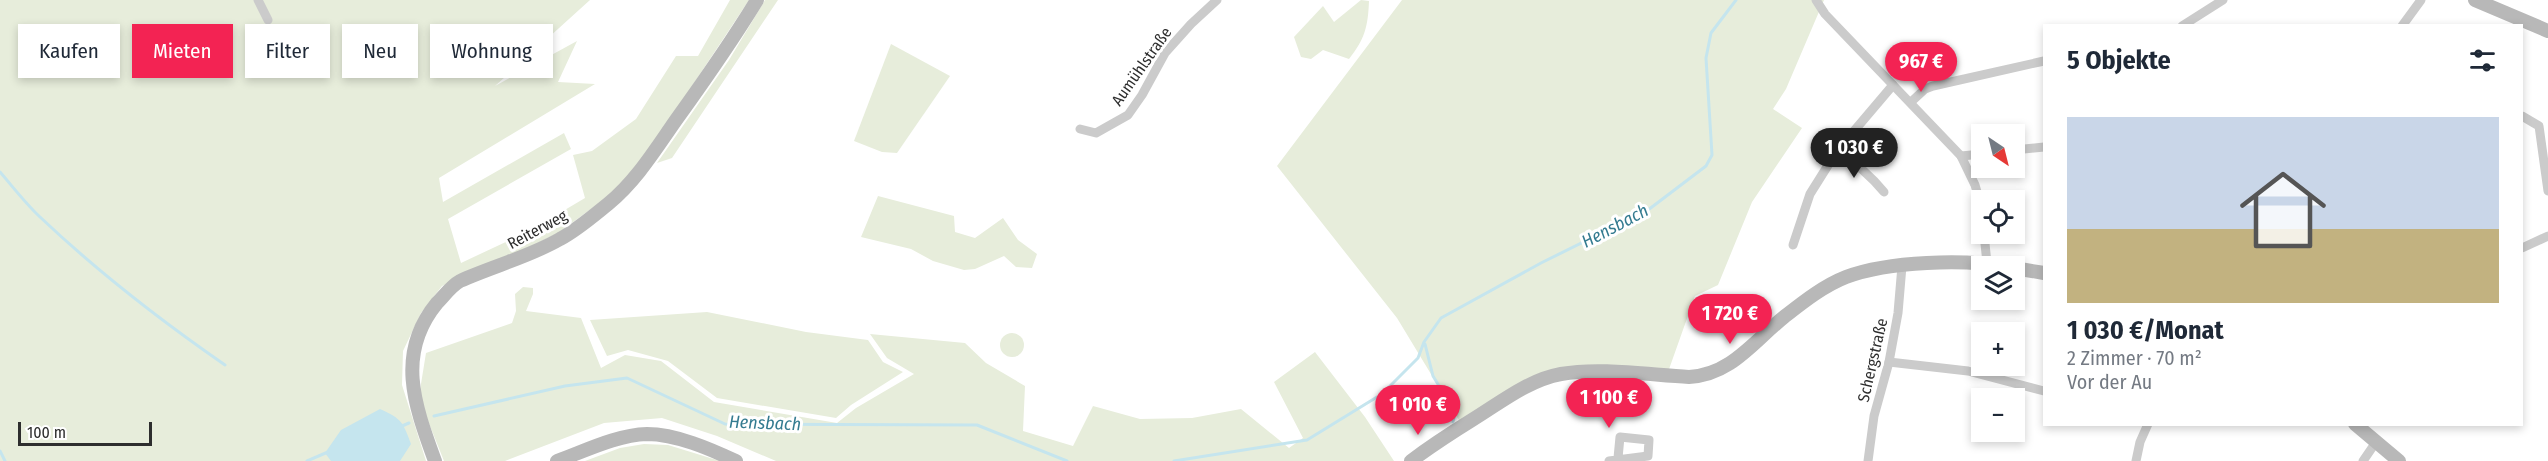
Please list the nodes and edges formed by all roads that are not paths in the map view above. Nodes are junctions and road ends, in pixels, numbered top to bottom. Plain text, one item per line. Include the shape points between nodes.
1 (258, 0) edge
2 (757, 0) edge
3 (1217, 0) edge
4 (1816, 0) edge
5 (2223, 0) edge
6 (2421, 0) edge
7 (2475, 0) edge
8 (268, 20) dead end
9 (2185, 24) edge
10 (2403, 24) edge
11 (2548, 31) edge
12 (2043, 61) edge
13 (1893, 85) junction
14 (1911, 102) junction
15 (2523, 117) edge
16 (1080, 129) dead end
17 (2043, 147) edge
18 (2025, 149) edge
19 (1838, 151) junction
20 (1971, 155) edge
21 (1961, 156) junction
22 (1976, 190) edge
23 (2548, 191) edge
24 (1884, 192) dead end
25 (2548, 236) edge
26 (1793, 246) dead end
27 (2523, 248) edge
28 (1971, 264) edge
29 (1902, 266) junction
30 (2025, 270) edge
31 (2043, 273) edge
32 (1888, 362) junction
33 (2043, 391) edge
34 (2357, 426) edge
35 (2146, 427) edge
36 (2376, 442) junction
37 (435, 461) edge
38 (557, 461) edge
39 (736, 461) edge
40 (1412, 461) edge
41 (1868, 461) edge
42 (2136, 461) edge
43 (2363, 461) edge
44 (2399, 461) edge

1 - 8 street
2 - 37 street, Reiterweg via 636,177 609,204 561,239 458,282 429,313 411,362 411,376 418,413
3 - 16 street, Aumühlstraße via 1165,53 1128,115 1096,133
4 - 13 street
5 - 9 street
6 - 10 street
7 - 11 street
12 - 14 street via 1933,86
13 - 14 street
13 - 19 street
14 - 21 street
15 - 23 street via 2539,126
17 - 18 street
19 - 24 street via 1872,177
19 - 26 street via 1810,194
20 - 21 street
21 - 22 street
25 - 27 street
28 - 29 street
29 - 32 street, Schergstraße
29 - 40 street via 1862,272 1822,290 1783,318 1736,361 1717,371 1689,377 1588,371 1560,374 1516,392
30 - 31 street
32 - 33 street via 1968,371
32 - 41 street, Schergstraße via 1874,416
34 - 36 street
35 - 42 street
36 - 43 street
36 - 44 street
38 - 39 street via 624,437 647,434

